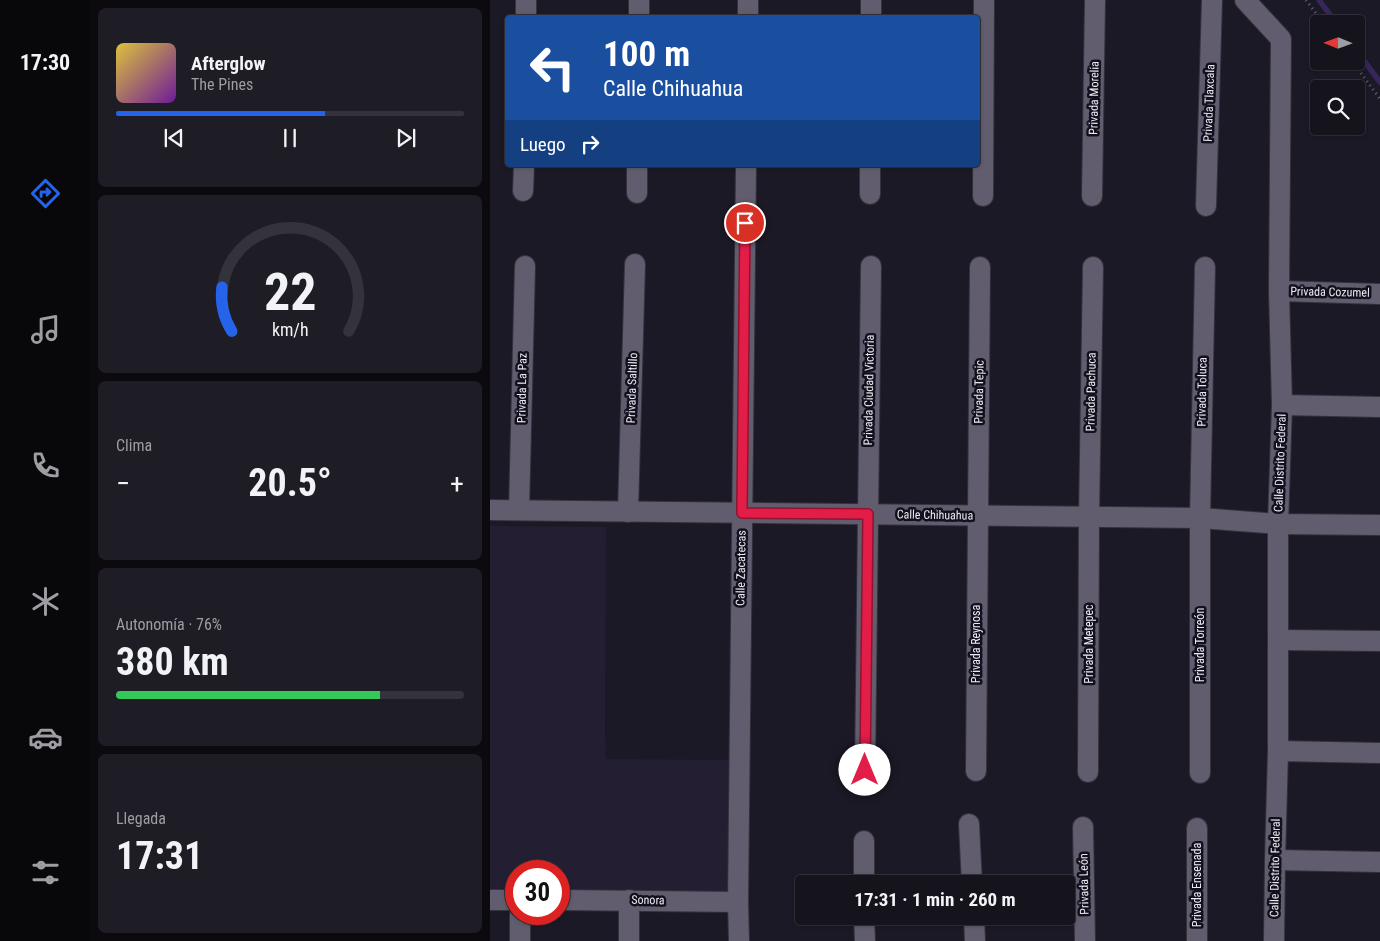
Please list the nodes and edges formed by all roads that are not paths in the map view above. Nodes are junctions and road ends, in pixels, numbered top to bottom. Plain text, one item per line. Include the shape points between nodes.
1 (526, 0) edge
2 (639, 0) edge
3 (748, 0) edge
4 (871, 0) edge
5 (984, 0) edge
6 (1095, 0) edge
7 (1212, 0) edge
8 (1245, 0) edge
9 (526, 15) edge
10 (639, 15) edge
11 (748, 15) edge
12 (871, 15) edge
13 (524, 167) edge
14 (637, 167) edge
15 (746, 167) edge
16 (870, 167) edge
17 (523, 191) dead end
18 (637, 193) dead end
19 (870, 194) dead end
20 (983, 196) dead end
21 (1092, 196) dead end
22 (1206, 206) dead end
23 (635, 264) dead end
24 (525, 266) dead end
25 (871, 266) dead end
26 (1093, 267) dead end
27 (1205, 267) dead end
28 (980, 268) dead end
29 (1279, 291) junction
30 (1380, 294) edge
31 (1282, 405) junction
32 (1380, 407) edge
33 (490, 510) edge
34 (519, 510) junction
35 (628, 512) junction
36 (742, 513) junction
37 (868, 514) junction
38 (977, 516) junction
39 (1089, 517) junction
40 (1200, 518) junction
41 (1278, 524) junction
42 (1380, 525) edge
43 (1278, 640) junction
44 (1380, 641) edge
45 (1278, 752) junction
46 (1380, 753) edge
47 (865, 770) dead end
48 (976, 771) dead end
49 (1088, 772) dead end
50 (1200, 772) dead end
51 (969, 824) dead end
52 (1083, 827) dead end
53 (1197, 828) dead end
54 (864, 841) dead end
55 (1275, 860) junction
56 (1380, 862) edge
57 (864, 875) edge
58 (972, 875) edge
59 (490, 900) edge
60 (505, 900) edge
61 (570, 900) edge
62 (629, 900) junction
63 (738, 902) junction
64 (520, 925) edge
65 (864, 925) edge
66 (974, 925) edge
67 (520, 941) edge
68 (629, 941) edge
69 (739, 941) edge
70 (864, 941) edge
71 (975, 941) edge
72 (1085, 941) edge
73 (1197, 941) edge
74 (1274, 941) edge

1 - 9 street
2 - 10 street
3 - 11 street
4 - 12 street
5 - 20 street
6 - 21 street, Privada Morelia
7 - 22 street, Privada Tlaxcala
8 - 29 street, Calle Distrito Federal via 1281,39
13 - 17 street
14 - 18 street
15 - 36 street, Calle Zacatecas
16 - 19 street
23 - 35 street, Privada Saltillo
24 - 34 street, Privada La Paz
25 - 37 street, Privada Ciudad Victoria
26 - 39 street, Privada Pachuca
27 - 40 street, Privada Toluca
28 - 38 street, Privada Tepic
29 - 30 street, Privada Cozumel
29 - 31 street, Calle Distrito Federal
31 - 32 street
31 - 41 street, Calle Distrito Federal
33 - 34 street, Calle Chihuahua
34 - 35 street, Calle Chihuahua
35 - 36 street, Calle Chihuahua
36 - 37 street, Calle Chihuahua
36 - 63 street, Calle Zacatecas
37 - 38 street, Calle Chihuahua
37 - 47 street, Privada Ciudad Victoria
38 - 39 street, Calle Chihuahua
38 - 48 street, Privada Reynosa
39 - 40 street, Calle Chihuahua
39 - 49 street, Privada Metepec
40 - 41 street, Calle Chihuahua
40 - 50 street, Privada Torreón
41 - 42 street, Calle Chihuahua
41 - 43 street, Calle Distrito Federal
43 - 44 street
43 - 45 street, Calle Distrito Federal
45 - 46 street
45 - 55 street, Calle Distrito Federal
51 - 58 street
52 - 72 street, Privada León
53 - 73 street, Privada Ensenada
54 - 57 street
55 - 56 street
55 - 74 street, Calle Distrito Federal
59 - 60 street
61 - 62 street, Sonora
62 - 63 street, Sonora
62 - 68 street
63 - 69 street, Calle Zacatecas
64 - 67 street
65 - 70 street
66 - 71 street

